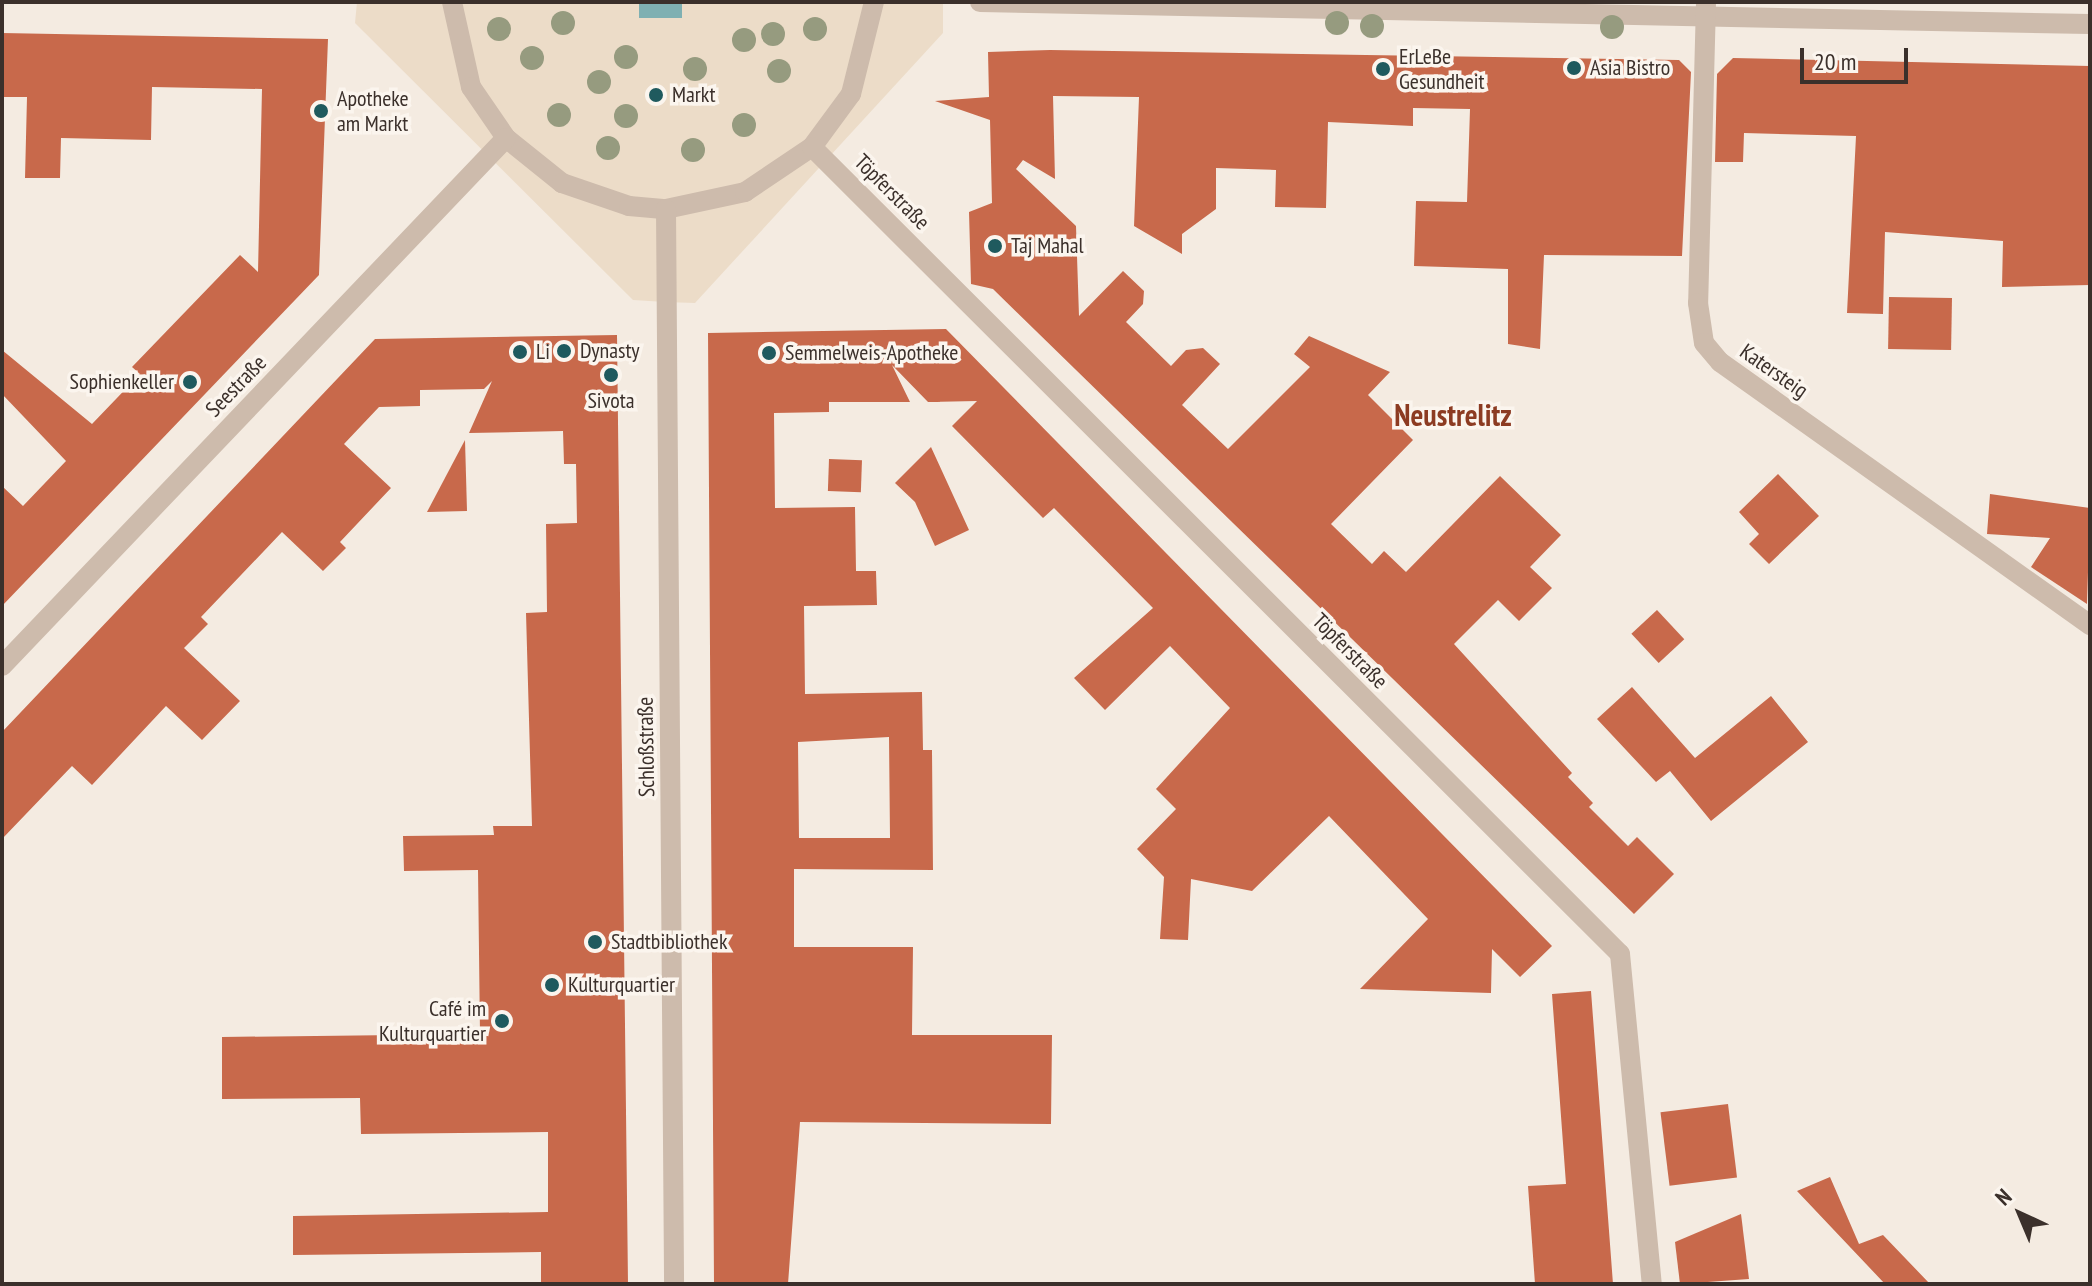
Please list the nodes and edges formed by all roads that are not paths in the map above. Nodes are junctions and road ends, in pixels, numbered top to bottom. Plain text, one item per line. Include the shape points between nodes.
1 (452, 2) edge
2 (874, 2) edge
3 (981, 2) edge
4 (1706, 8) edge
5 (2090, 24) edge
6 (506, 138) junction
7 (812, 147) junction
8 (666, 209) junction
9 (2090, 625) edge
10 (2, 666) edge
11 (674, 1284) edge
12 (1652, 1284) edge

1 - 6 street via 471,87
2 - 7 street via 851,94
3 - 4 street
4 - 5 street
4 - 9 street, Katersteig via 1698,303 1704,343 1720,362
6 - 8 street via 562,183 629,206
6 - 10 street, Seestraße
7 - 8 street via 745,192
7 - 12 street, Töpferstraße via 1620,954
8 - 11 street, Schloßstraße

